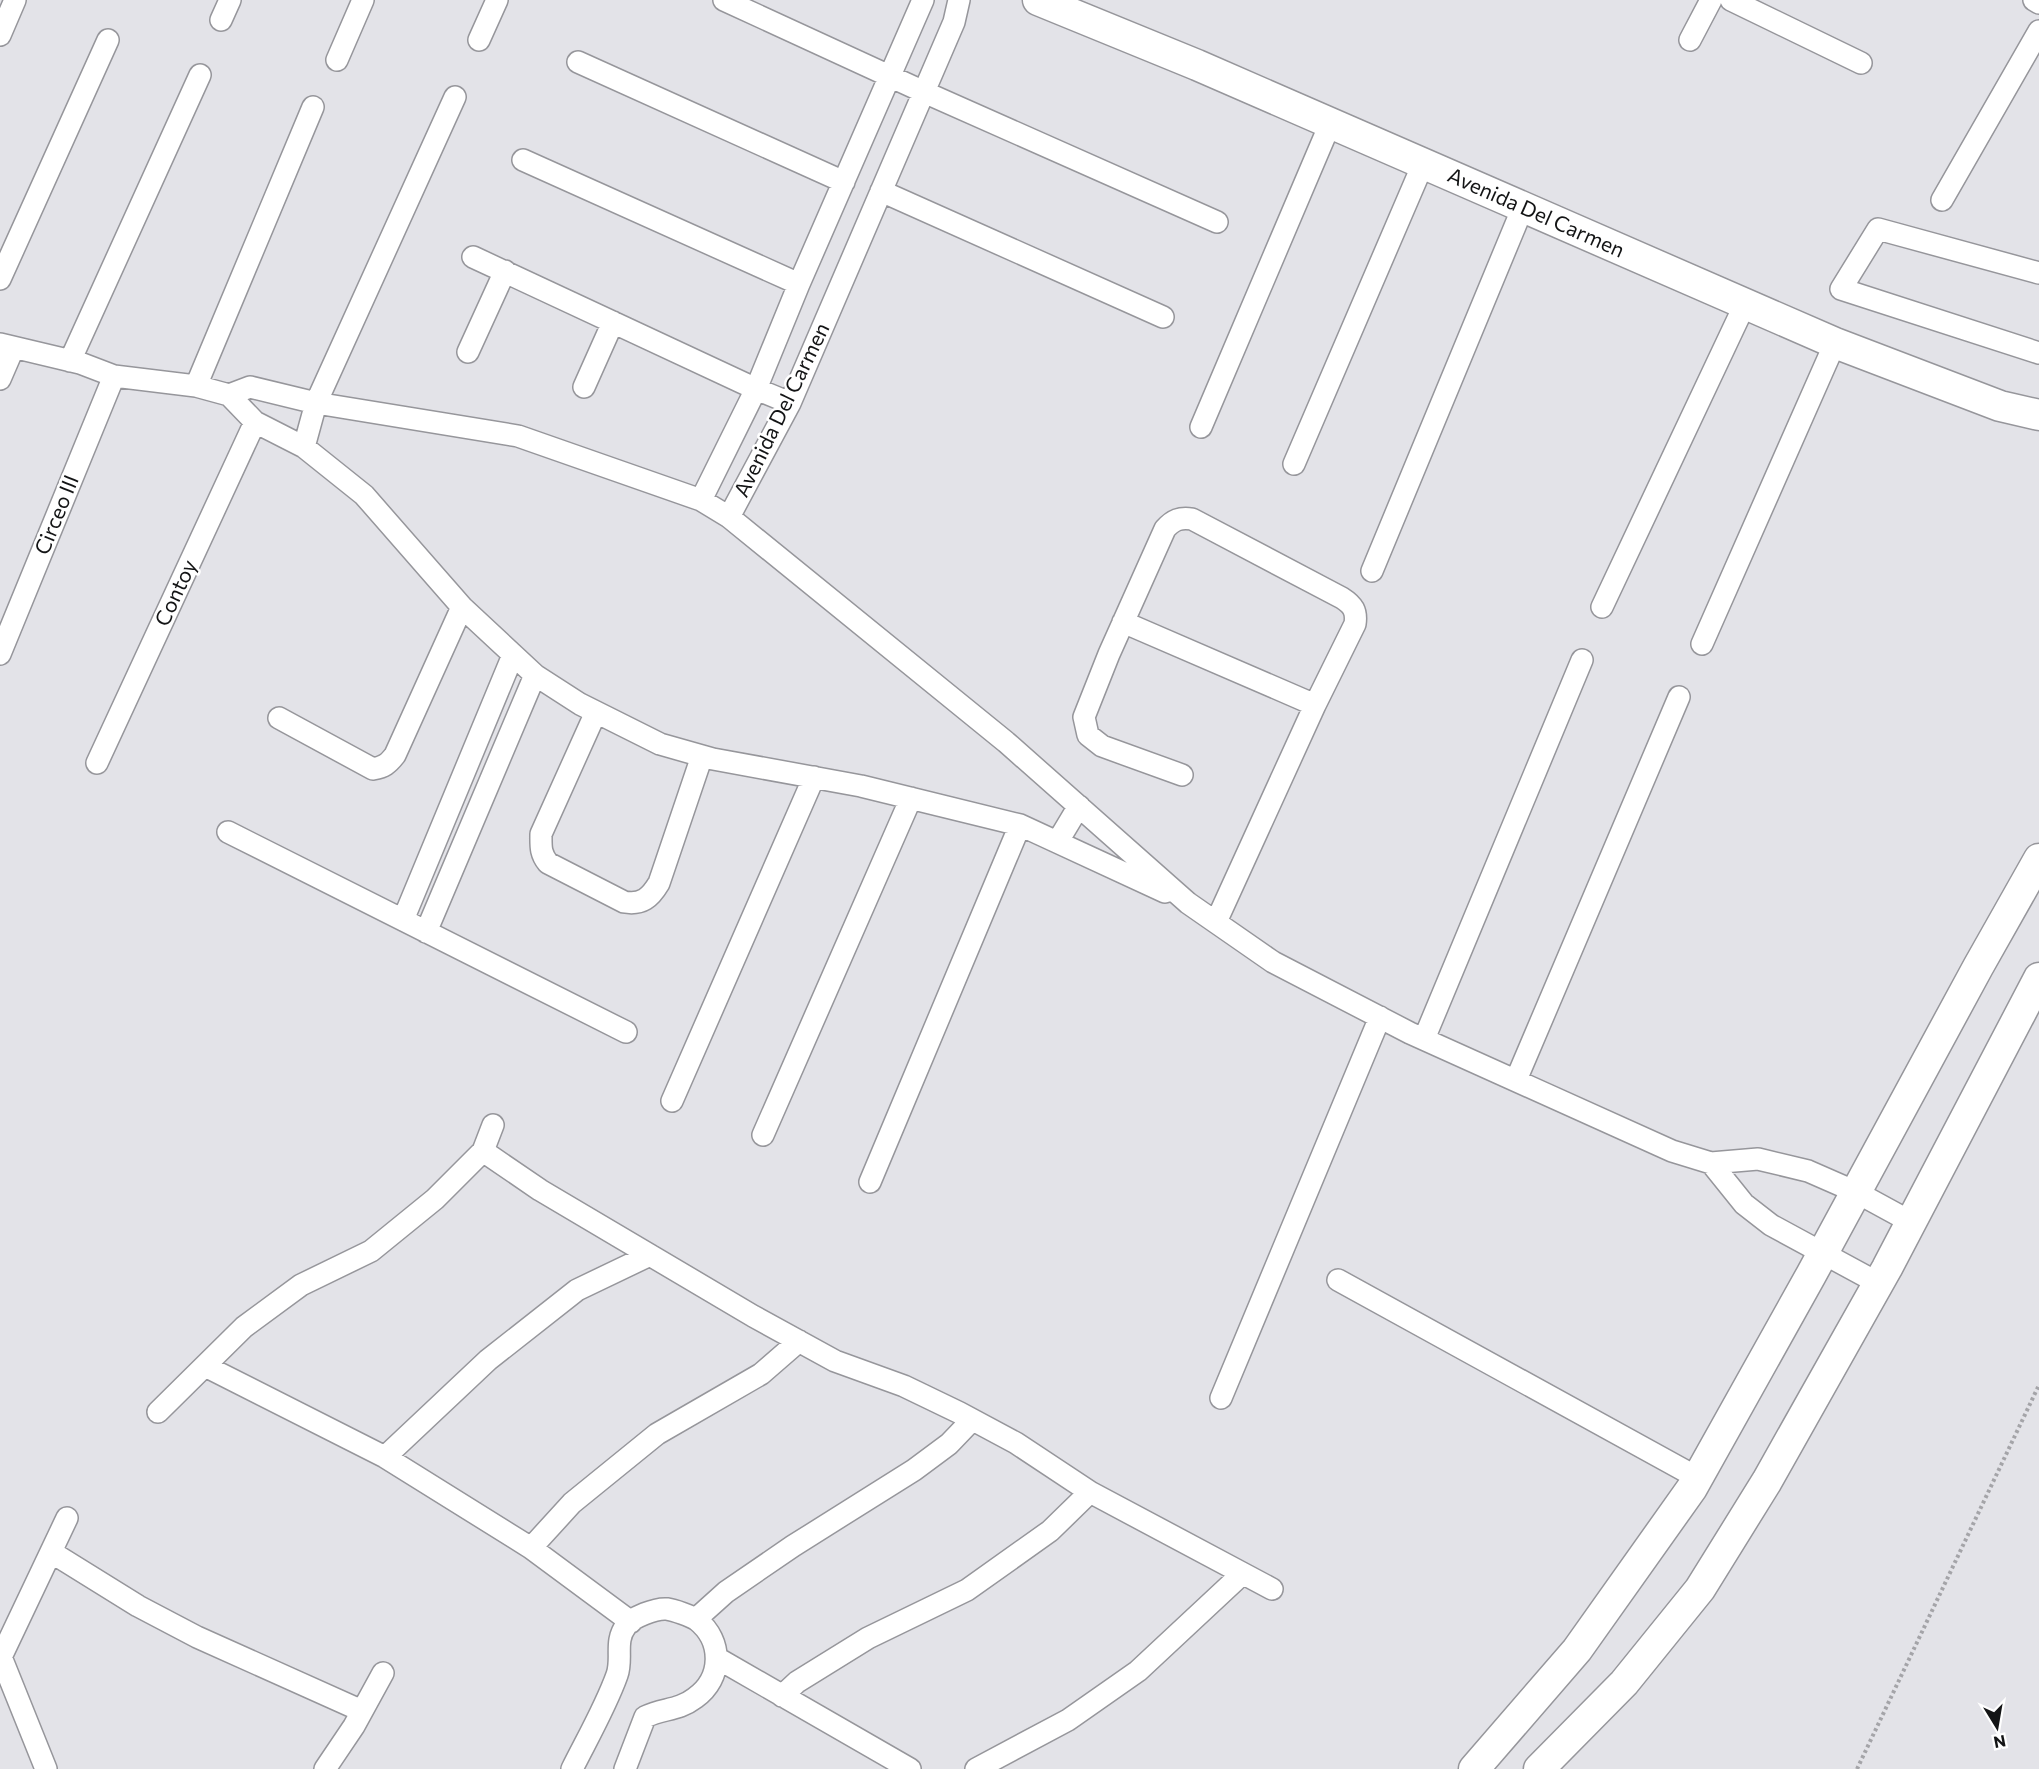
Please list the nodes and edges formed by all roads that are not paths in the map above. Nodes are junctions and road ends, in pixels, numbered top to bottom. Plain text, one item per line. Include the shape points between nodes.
1 (15, 0) edge
2 (230, 0) edge
3 (363, 0) edge
4 (497, 0) edge
5 (724, 0) edge
6 (923, 0) edge
7 (959, 0) edge
8 (1038, 0) edge
9 (1711, 0) edge
10 (1731, 0) edge
11 (2034, 0) edge
12 (2039, 3) edge
13 (221, 20) dead end
14 (2039, 31) edge
15 (0, 35) edge
16 (108, 40) dead end
17 (479, 40) dead end
18 (1690, 40) dead end
19 (337, 60) dead end
20 (578, 63) dead end
21 (1861, 63) dead end
22 (200, 75) dead end
23 (890, 76) junction
24 (924, 92) junction
25 (455, 97) dead end
26 (313, 107) dead end
27 (1330, 124) junction
28 (523, 160) dead end
29 (1423, 164) junction
30 (844, 182) junction
31 (881, 191) junction
32 (1942, 200) dead end
33 (1522, 207) junction
34 (1217, 222) dead end
35 (473, 257) dead end
36 (505, 271) junction
37 (2039, 273) edge
38 (0, 279) edge
39 (799, 284) junction
40 (1745, 304) junction
41 (1163, 316) dead end
42 (613, 322) junction
43 (1835, 343) junction
44 (7, 346) edge
45 (468, 352) dead end
46 (2039, 353) edge
47 (70, 361) junction
48 (114, 376) junction
49 (0, 379) edge
50 (196, 386) junction
51 (584, 387) dead end
52 (756, 389) junction
53 (229, 395) junction
54 (316, 403) junction
55 (790, 403) junction
56 (2039, 415) edge
57 (255, 422) junction
58 (1201, 427) dead end
59 (304, 447) junction
60 (1294, 464) dead end
61 (701, 500) junction
62 (729, 517) junction
63 (1372, 572) dead end
64 (462, 607) junction
65 (1602, 607) dead end
66 (1123, 621) junction
67 (1702, 644) dead end
68 (0, 654) edge
69 (513, 655) junction
70 (1582, 660) dead end
71 (535, 675) junction
72 (1679, 697) dead end
73 (1315, 705) junction
74 (596, 712) junction
75 (279, 718) dead end
76 (702, 756) junction
77 (97, 763) dead end
78 (1182, 776) dead end
79 (814, 777) junction
80 (911, 798) junction
81 (1079, 807) junction
82 (1020, 825) junction
83 (228, 832) dead end
84 (1058, 841) junction
85 (2039, 859) edge
86 (1188, 903) junction
87 (403, 920) junction
88 (1216, 922) junction
89 (426, 932) junction
90 (2039, 978) edge
91 (1380, 1017) junction
92 (626, 1032) dead end
93 (1424, 1039) junction
94 (1516, 1080) junction
95 (672, 1101) dead end
96 (493, 1125) dead end
97 (763, 1135) dead end
98 (483, 1151) junction
99 (1711, 1163) junction
100 (870, 1182) dead end
101 (1856, 1192) junction
102 (1911, 1222) junction
103 (1823, 1252) junction
104 (650, 1255) junction
105 (1338, 1280) dead end
106 (1878, 1283) junction
107 (799, 1341) junction
108 (205, 1366) junction
109 (1221, 1398) dead end
110 (158, 1412) dead end
111 (972, 1420) junction
112 (385, 1457) junction
113 (1698, 1478) junction
114 (1090, 1492) junction
115 (67, 1518) dead end
116 (531, 1548) junction
117 (51, 1552) junction
118 (1242, 1574) junction
119 (1272, 1589) dead end
120 (696, 1619) junction
121 (631, 1622) junction
122 (717, 1658) junction
123 (383, 1673) dead end
124 (782, 1696) junction
125 (362, 1711) junction
126 (46, 1769) edge
127 (325, 1769) edge
128 (572, 1769) edge
129 (625, 1769) edge
130 (910, 1769) edge
131 (976, 1769) edge
132 (1474, 1769) edge
133 (1539, 1769) edge

1 - 15 street
2 - 13 street
3 - 19 street
4 - 17 street
5 - 23 street
6 - 23 street, Avenida Del Carmen
7 - 24 street, Avenida Del Carmen via 954,22
8 - 27 main road, Avenida Del Carmen
9 - 18 street
10 - 21 street
11 - 12 street
14 - 32 street
16 - 38 street
20 - 30 street
22 - 47 street
23 - 24 street
23 - 30 street, Avenida Del Carmen
24 - 31 street, Avenida Del Carmen
24 - 34 street
25 - 54 street
26 - 50 street
27 - 29 main road, Avenida Del Carmen
27 - 58 street
28 - 39 street
29 - 33 main road, Avenida Del Carmen
29 - 60 street
30 - 39 street, Avenida Del Carmen
31 - 41 street
31 - 55 street, Avenida Del Carmen
33 - 40 main road, Avenida Del Carmen
33 - 63 street
35 - 36 street
36 - 42 street
36 - 45 street
37 - 46 street via 1878,230 1841,289
39 - 52 street, Avenida Del Carmen
40 - 43 main road, Avenida Del Carmen
40 - 65 street
42 - 51 street
42 - 52 street
43 - 56 main road, Avenida Del Carmen via 2000,406
43 - 67 street
44 - 47 street
44 - 49 street
47 - 48 street
48 - 50 street
48 - 68 street, Circeo III
50 - 53 street
52 - 55 street
52 - 61 street, Avenida Del Carmen
53 - 54 street via 250,387
53 - 57 street
54 - 59 street
54 - 61 street via 518,436
55 - 62 street, Avenida Del Carmen
57 - 59 street
57 - 77 street, Contoy
59 - 64 street via 364,495
61 - 62 street, Avenida Del Carmen
62 - 81 street via 1006,742
64 - 69 street
64 - 75 street via 395,755 381,768 372,768
66 - 73 street
66 - 73 street via 1165,529 1179,519 1192,519 1342,598 1354,609 1355,624
66 - 78 street via 1084,717 1085,729 1102,746
69 - 71 street
69 - 87 street
70 - 93 street
71 - 74 street
71 - 89 street
72 - 94 street
73 - 88 street
74 - 76 street via 660,744
74 - 76 street via 541,834 541,847 549,863 624,902 642,902 651,896 658,883
76 - 79 street
79 - 80 street
79 - 95 street
80 - 82 street
80 - 97 street
81 - 84 street
81 - 86 street
82 - 84 street
82 - 100 street
83 - 87 street
84 - 86 street
85 - 101 main road
86 - 88 street
87 - 89 street
88 - 91 street via 1273,962
89 - 92 street
90 - 102 main road
91 - 93 street
91 - 109 street
93 - 94 street
94 - 99 street via 1672,1151
96 - 98 street
98 - 104 street
98 - 108 street via 435,1199 371,1251 302,1285 244,1327
99 - 101 street via 1758,1159 1808,1171
99 - 103 street via 1744,1204 1771,1225
101 - 102 street
101 - 103 main road
102 - 106 main road
103 - 106 street
103 - 113 main road
104 - 107 street
104 - 112 street via 577,1290 488,1360
105 - 113 street
106 - 133 main road via 1767,1481 1700,1589 1624,1683
107 - 111 street via 835,1361 904,1386
107 - 116 street via 761,1374 657,1434 572,1503
108 - 110 street
108 - 112 street
111 - 114 street via 1016,1443
111 - 120 street via 949,1444 914,1470 783,1552 726,1592
112 - 116 street
113 - 132 main road via 1577,1650
114 - 118 street
114 - 124 street via 1050,1531 967,1590 868,1638 797,1682
115 - 117 street
116 - 121 street
117 - 125 street via 197,1637
117 - 126 street via 1,1657
118 - 119 street
118 - 131 street via 1138,1671 1068,1720
120 - 121 street via 667,1609 643,1614
120 - 122 street via 715,1643
121 - 128 street via 618,1648 618,1672
122 - 124 street
122 - 129 street via 714,1675 698,1696 678,1708 645,1717
123 - 125 street
124 - 130 street
125 - 127 street

